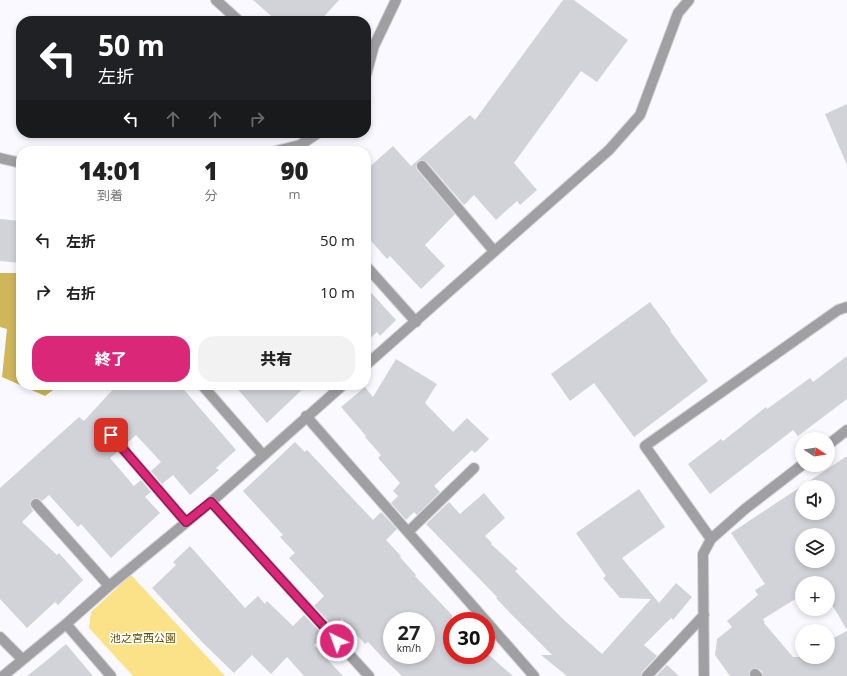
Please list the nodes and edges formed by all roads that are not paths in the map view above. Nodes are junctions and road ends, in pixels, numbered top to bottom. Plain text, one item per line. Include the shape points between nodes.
1 (216, 0) edge
2 (396, 0) edge
3 (689, 0) edge
4 (234, 16) edge
5 (371, 57) edge
6 (310, 138) edge
7 (296, 146) edge
8 (0, 158) edge
9 (16, 162) edge
10 (422, 166) dead end
11 (494, 250) junction
12 (371, 272) edge
13 (847, 307) edge
14 (416, 322) junction
15 (371, 361) edge
16 (206, 390) edge
17 (335, 390) edge
18 (306, 416) junction
19 (847, 430) edge
20 (111, 435) dead end
21 (835, 439) edge
22 (263, 455) junction
23 (474, 468) dead end
24 (795, 470) edge
25 (211, 502) junction
26 (36, 504) dead end
27 (186, 522) junction
28 (408, 532) junction
29 (711, 539) junction
30 (109, 586) junction
31 (478, 612) edge
32 (704, 615) junction
33 (66, 624) junction
34 (495, 631) edge
35 (0, 637) edge
36 (22, 659) junction
37 (3, 676) edge
38 (111, 676) edge
39 (369, 676) edge
40 (534, 676) edge
41 (647, 676) edge
42 (704, 676) edge

1 - 4 street
2 - 5 street
3 - 11 street via 678,13 640,115 610,150
6 - 7 street
8 - 9 street
10 - 11 street
11 - 14 street
12 - 14 street
13 - 29 street via 838,310 645,446
14 - 15 street
16 - 22 street
17 - 18 street
18 - 22 street
18 - 28 street
19 - 21 street
20 - 27 street
22 - 25 street
23 - 28 street
24 - 29 street
25 - 27 street
25 - 39 street
26 - 30 street
27 - 30 street
28 - 31 street
29 - 32 street via 704,554
30 - 33 street
32 - 41 street
32 - 42 street
33 - 36 street
33 - 38 street
34 - 40 street
35 - 36 street
36 - 37 street

